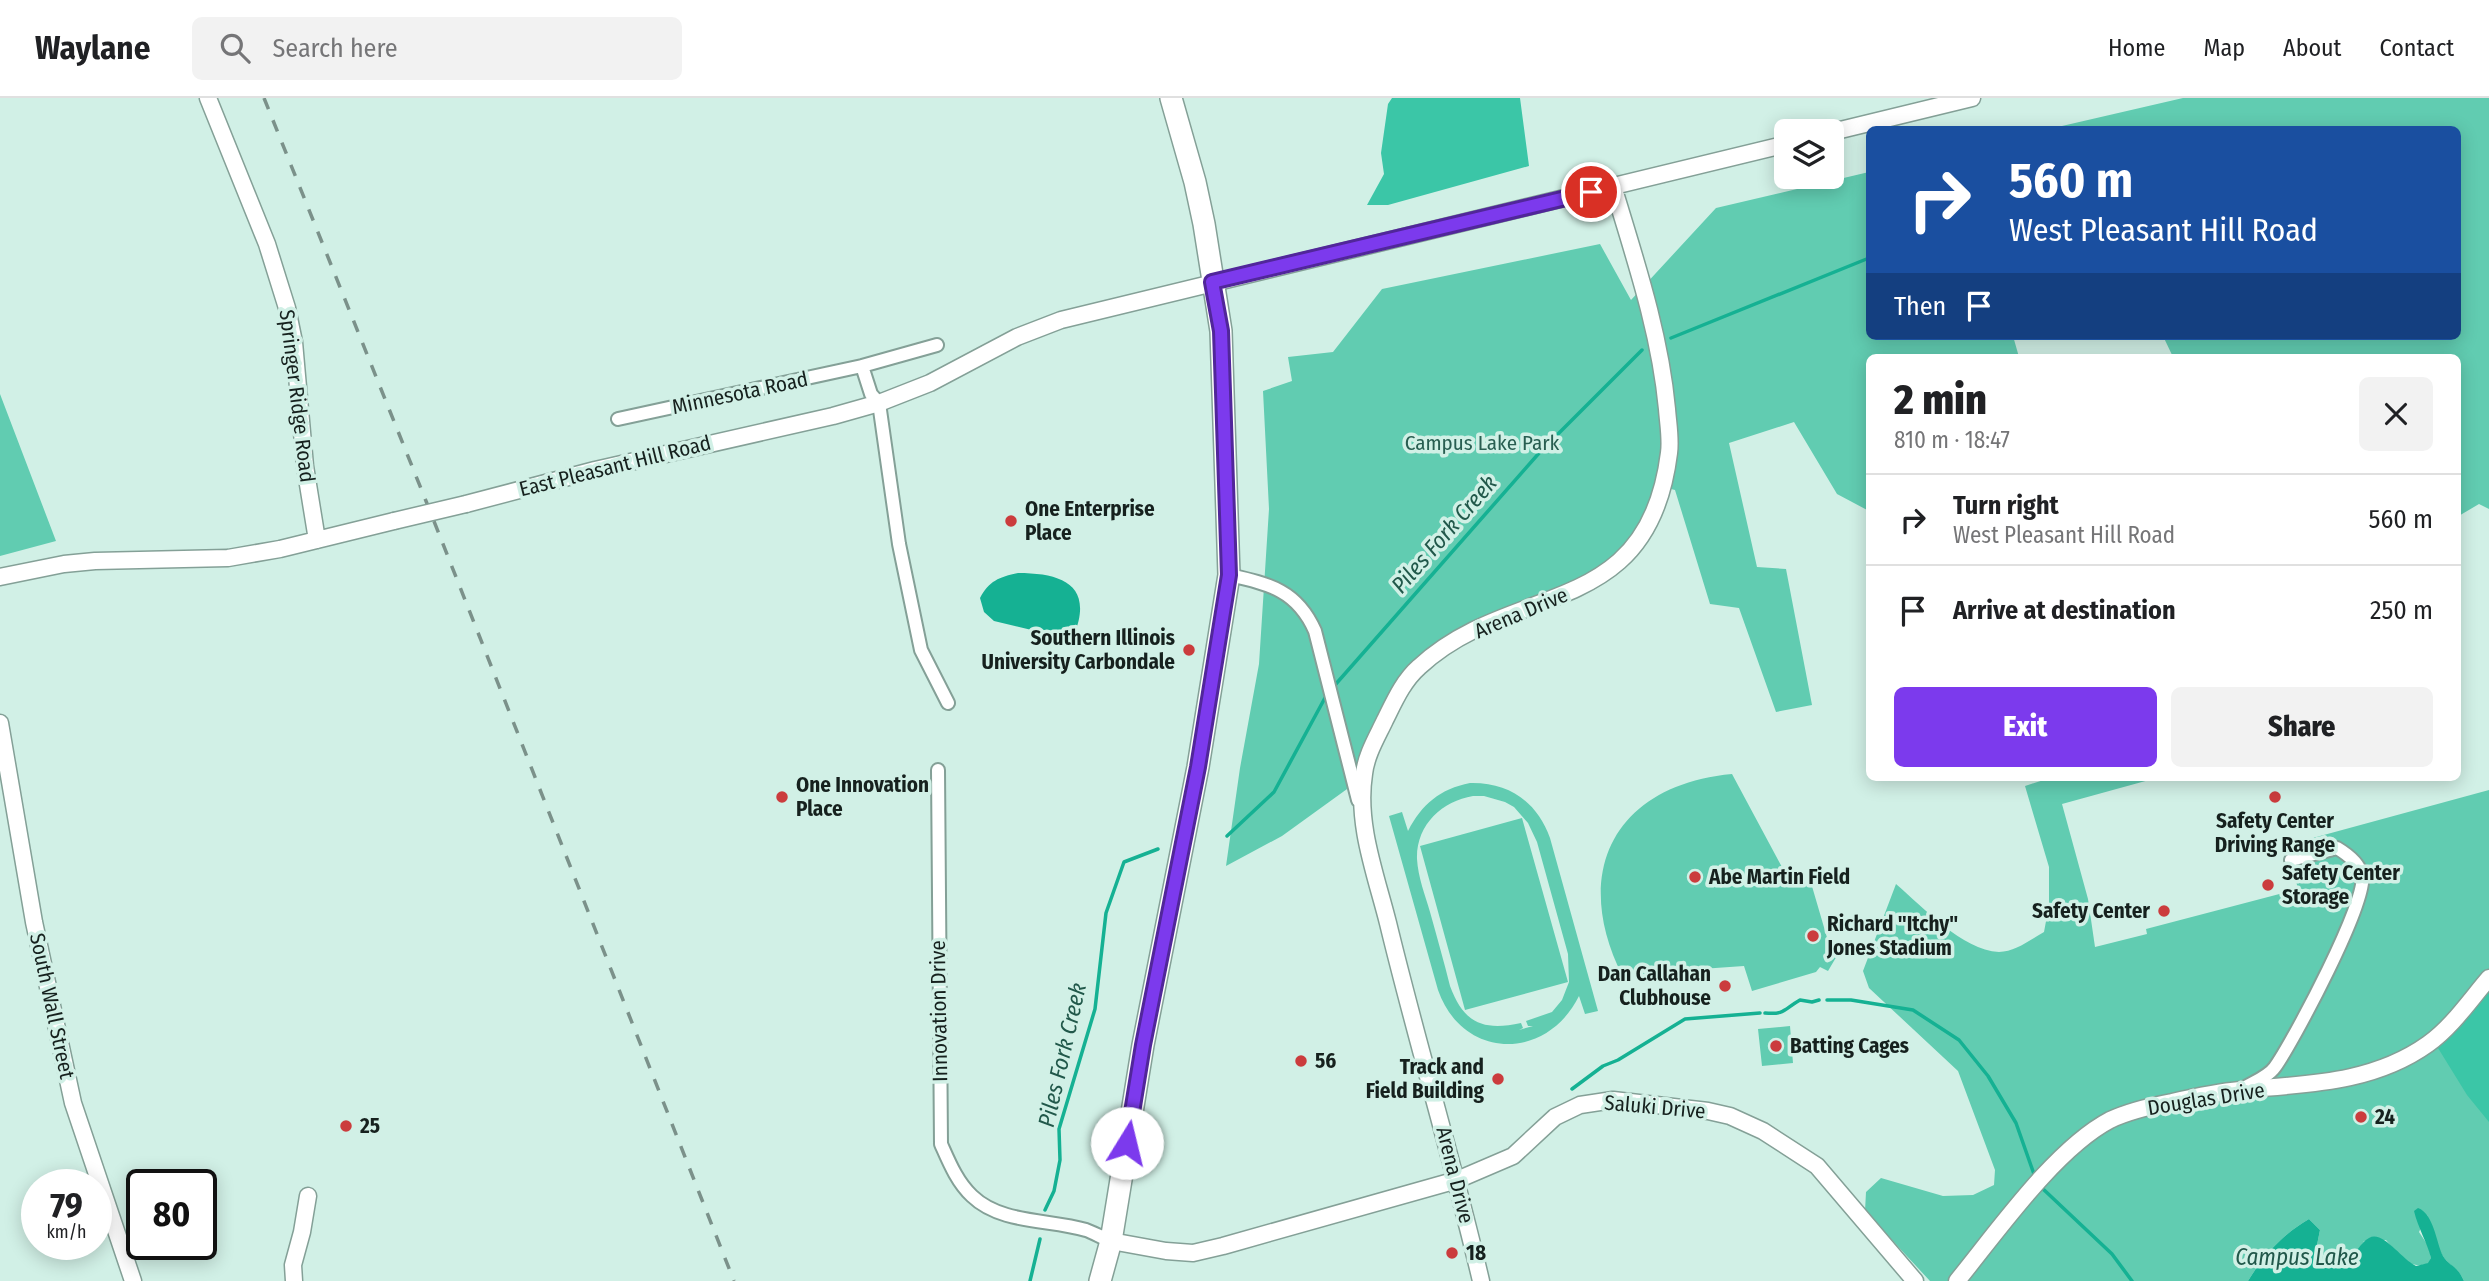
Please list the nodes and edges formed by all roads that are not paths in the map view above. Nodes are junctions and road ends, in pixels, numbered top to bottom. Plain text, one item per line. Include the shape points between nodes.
1 (208, 98) edge
2 (1171, 98) edge
3 (1972, 98) edge
4 (1844, 129) edge
5 (1774, 147) edge
6 (1614, 186) junction
7 (1212, 282) junction
8 (937, 345) dead end
9 (862, 366) junction
10 (879, 403) junction
11 (618, 419) dead end
12 (317, 540) junction
13 (1229, 575) junction
14 (0, 577) edge
15 (948, 703) dead end
16 (0, 723) edge
17 (938, 770) dead end
18 (1362, 817) junction
19 (2291, 860) dead end
20 (2489, 978) edge
21 (2240, 1090) junction
22 (1457, 1180) junction
23 (308, 1196) dead end
24 (1111, 1241) junction
25 (133, 1281) edge
26 (294, 1281) edge
27 (1100, 1281) edge
28 (1480, 1281) edge
29 (1915, 1281) edge
30 (1957, 1281) edge

1 - 12 street, Springer Ridge Road via 267,244 286,308
2 - 7 highway via 1195,182
3 - 4 street
5 - 6 street, East Pleasant Hill Road
6 - 7 street, East Pleasant Hill Road
6 - 18 street, Arena Drive via 1664,383 1670,450 1663,487 1648,526 1625,557 1590,583 1504,617 1452,643 1418,668 1397,695 1374,743 1364,772
7 - 10 street, East Pleasant Hill Road via 1060,320
7 - 13 highway via 1221,331
8 - 9 street, Minnesota Road
9 - 10 street via 871,394
9 - 11 street, Minnesota Road
10 - 12 street, East Pleasant Hill Road, bridge
10 - 15 street via 899,544 921,650
12 - 14 street, East Pleasant Hill Road via 228,558 95,561
13 - 18 street via 1284,592 1307,614
13 - 24 highway
16 - 25 street, South Wall Street via 34,922 73,1103
17 - 24 street, Innovation Drive via 941,1144 955,1175 987,1209 1085,1230
18 - 22 street, Arena Drive
19 - 21 street via 2337,848 2349,855 2362,876 2361,895 2274,1070
20 - 21 street, Douglas Drive via 2438,1036 2382,1070 2333,1081
21 - 30 street, Douglas Drive via 2136,1111 2084,1137 2005,1221
22 - 24 street, Saluki Drive via 1193,1253
22 - 28 street, Arena Drive
22 - 29 street, Saluki Drive via 1513,1156 1555,1117 1580,1105 1613,1100 1708,1111 1763,1131 1817,1166
23 - 26 street via 293,1265
24 - 27 highway

